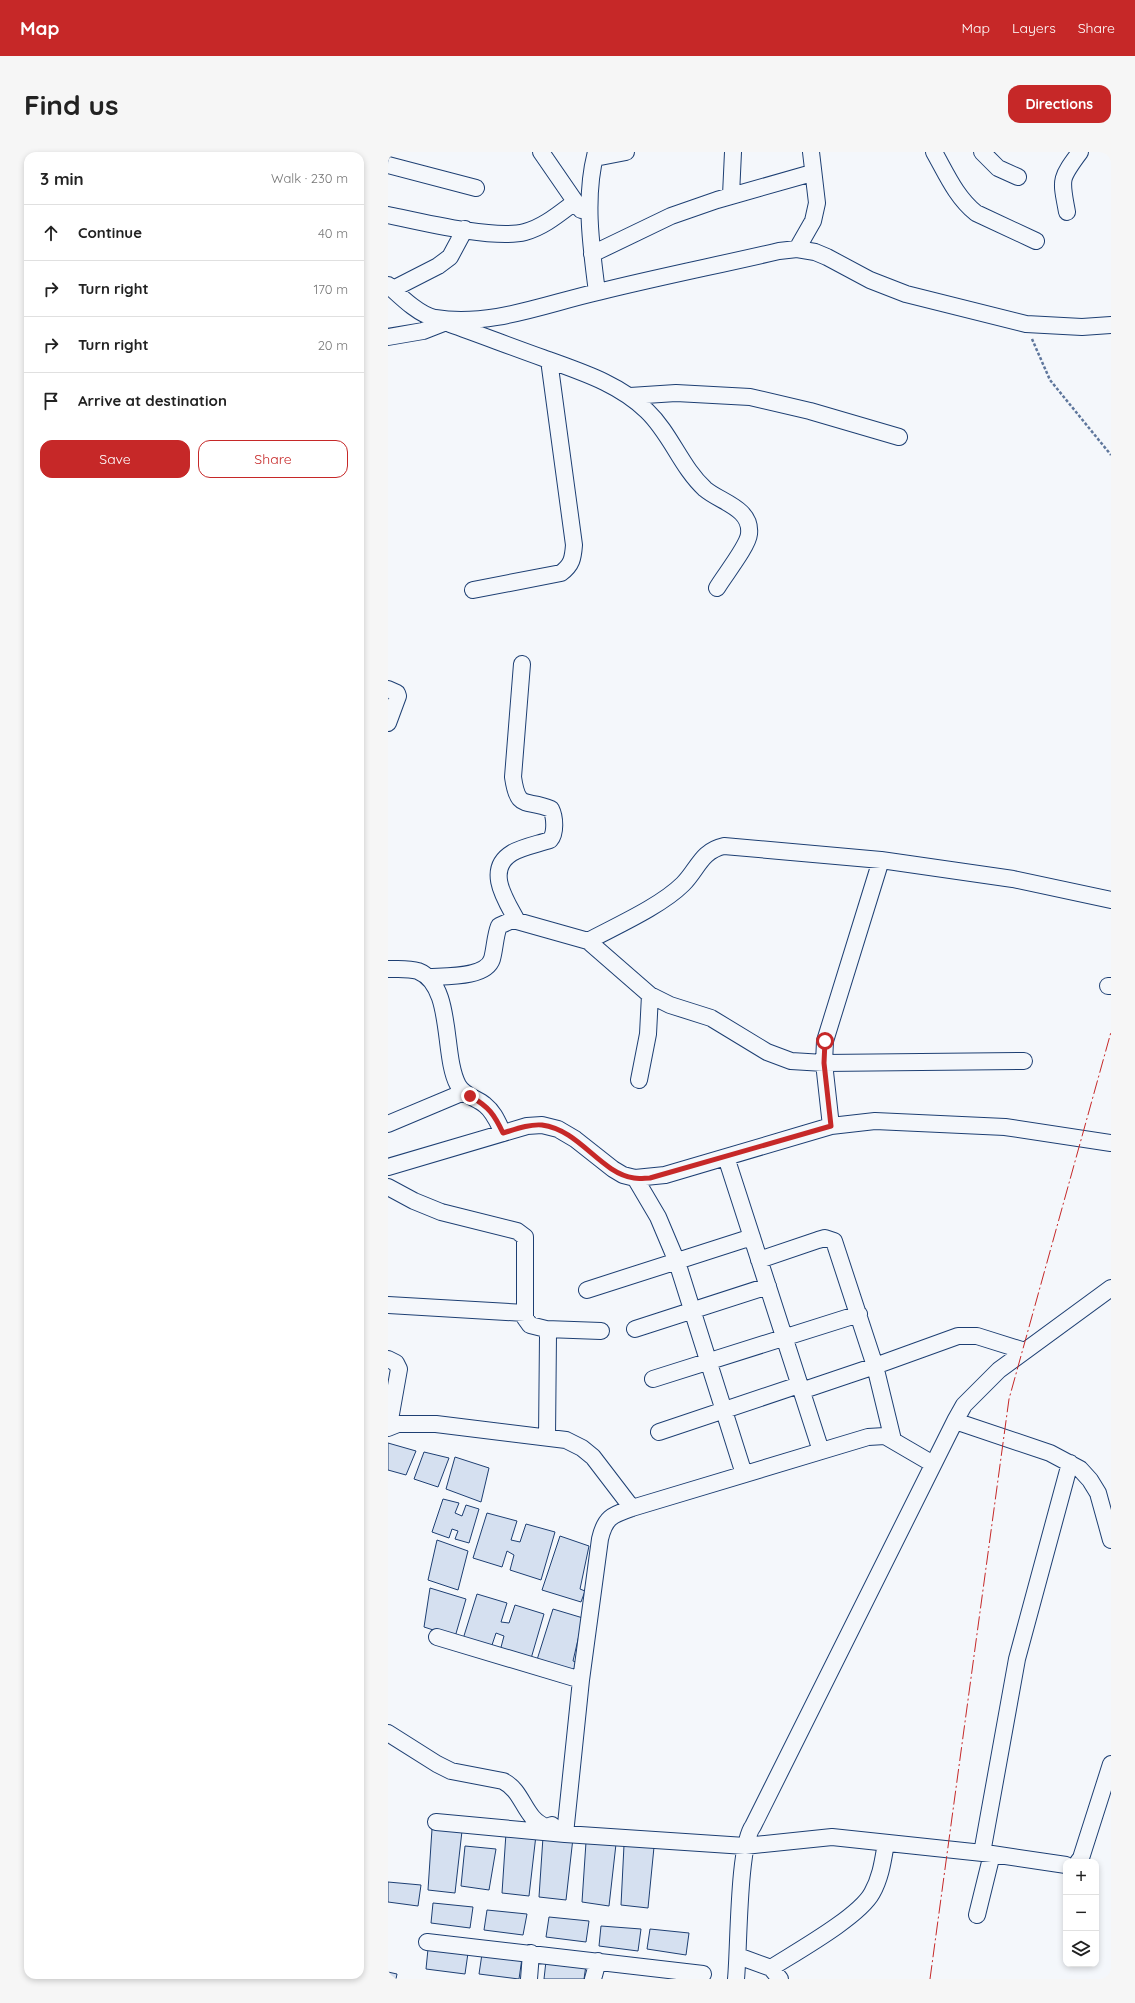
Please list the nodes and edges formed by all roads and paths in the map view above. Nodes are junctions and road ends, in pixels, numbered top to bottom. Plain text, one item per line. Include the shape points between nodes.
1 (392, 152) edge
2 (542, 152) edge
3 (626, 152) edge
4 (733, 152) edge
5 (811, 152) edge
6 (934, 152) edge
7 (982, 152) edge
8 (1080, 152) edge
9 (595, 155) edge
10 (388, 157) edge
11 (388, 165) edge
12 (812, 173) junction
13 (1018, 176) dead end
14 (476, 188) dead end
15 (731, 195) junction
16 (575, 202) junction
17 (1067, 212) dead end
18 (388, 215) edge
19 (591, 224) junction
20 (465, 229) junction
21 (1036, 241) dead end
22 (798, 249) junction
23 (592, 254) junction
24 (390, 287) edge
25 (596, 292) junction
26 (440, 320) junction
27 (1026, 324) junction
28 (1111, 325) edge
29 (388, 337) edge
30 (549, 360) junction
31 (630, 396) junction
32 (900, 437) dead end
33 (1111, 455) edge
34 (717, 588) dead end
35 (473, 590) dead end
36 (522, 664) dead end
37 (388, 689) edge
38 (388, 723) edge
39 (881, 860) junction
40 (1111, 900) edge
41 (517, 921) junction
42 (588, 941) junction
43 (388, 969) edge
44 (429, 977) junction
45 (650, 995) junction
46 (1024, 1061) dead end
47 (824, 1063) junction
48 (639, 1080) dead end
49 (464, 1092) junction
50 (388, 1124) edge
51 (831, 1126) junction
52 (503, 1133) junction
53 (1111, 1143) edge
54 (726, 1157) junction
55 (388, 1167) edge
56 (635, 1178) junction
57 (388, 1187) edge
58 (752, 1238) junction
59 (760, 1260) junction
60 (678, 1262) junction
61 (768, 1286) junction
62 (1111, 1288) edge
63 (588, 1290) dead end
64 (388, 1305) edge
65 (693, 1310) junction
66 (525, 1312) junction
67 (859, 1314) junction
68 (546, 1329) junction
69 (635, 1329) dead end
70 (601, 1331) dead end
71 (784, 1337) junction
72 (1025, 1351) junction
73 (388, 1359) edge
74 (709, 1361) junction
75 (875, 1366) junction
76 (653, 1379) dead end
77 (800, 1388) junction
78 (724, 1410) junction
79 (391, 1420) edge
80 (955, 1421) junction
81 (659, 1432) dead end
82 (547, 1437) junction
83 (893, 1440) junction
84 (821, 1451) junction
85 (1070, 1463) junction
86 (933, 1464) junction
87 (744, 1474) junction
88 (632, 1508) junction
89 (1111, 1540) edge
90 (436, 1637) dead end
91 (581, 1680) junction
92 (388, 1733) edge
93 (1111, 1764) edge
94 (436, 1822) dead end
95 (566, 1826) junction
96 (886, 1843) junction
97 (745, 1846) junction
98 (987, 1854) junction
99 (1080, 1859) edge
100 (1063, 1865) edge
101 (977, 1915) dead end
102 (427, 1942) dead end
103 (531, 1953) junction
104 (738, 1956) junction
105 (598, 1961) junction
106 (703, 1974) dead end
107 (776, 1974) edge
108 (529, 1979) edge
109 (593, 1979) edge
110 (736, 1979) edge

1 - 10 street
2 - 16 street
3 - 9 street
4 - 15 street
5 - 12 street
6 - 21 street via 958,193 976,213
7 - 13 street via 998,168
8 - 17 street via 1062,180
9 - 19 street via 590,184
11 - 14 street
12 - 15 street
12 - 22 street via 817,189 817,203 812,221
15 - 23 street via 671,216
16 - 19 street
16 - 20 street via 536,228 525,232
18 - 20 street
19 - 23 street
20 - 24 street via 450,257 438,266
22 - 25 street
22 - 27 street via 827,257 870,280 906,294
23 - 25 street
24 - 26 street via 412,306
25 - 26 street via 500,317
26 - 29 street via 423,331
26 - 30 street
27 - 28 street via 1082,327
27 - 33 path via 1050,380
30 - 31 street via 600,379
30 - 35 street via 573,537 573,557 569,567 561,573
31 - 32 street via 676,393 750,397
31 - 34 street via 670,439 691,473 705,489 741,512 746,518 749,534 746,543
36 - 41 street via 512,777 514,789 522,802 551,809 554,828 550,840 512,853 499,869 498,880 502,892
37 - 38 street via 398,696
39 - 40 street via 1013,879
39 - 42 street via 735,846 713,848 683,884 671,894
39 - 47 street via 828,1030
41 - 42 street
41 - 44 street via 499,926 492,959 486,968 471,973
42 - 45 street
43 - 44 street via 418,971
44 - 49 street via 436,985 440,998 453,1069 459,1087
45 - 47 street via 670,1005 710,1018 779,1057
45 - 48 street via 648,1034
46 - 47 street
47 - 51 street
49 - 50 street
49 - 52 street via 491,1111
51 - 53 street via 875,1121 1005,1127
51 - 54 street
52 - 55 street
52 - 56 street via 526,1126 542,1125 558,1129 613,1169
54 - 56 street via 665,1175
54 - 58 street
56 - 60 street via 661,1223
57 - 66 street via 442,1212 522,1234 526,1242
58 - 59 street
58 - 60 street
59 - 61 street
59 - 67 street via 818,1240 834,1241
60 - 63 street
60 - 65 street
61 - 65 street
61 - 71 street
62 - 72 street
64 - 66 street
65 - 69 street
65 - 74 street
66 - 68 street via 527,1322
67 - 71 street
67 - 75 street
68 - 70 street
68 - 82 street
71 - 74 street
71 - 77 street
72 - 75 street via 968,1335 947,1339
72 - 80 street via 981,1386
73 - 79 street via 396,1363 399,1369
74 - 76 street
74 - 78 street
75 - 77 street
75 - 83 street
77 - 78 street
77 - 84 street
78 - 81 street
78 - 87 street
79 - 82 street
80 - 85 street via 1050,1453
80 - 86 street
82 - 88 street via 566,1440 594,1457
83 - 84 street via 878,1435
83 - 86 street
84 - 87 street
85 - 89 street via 1090,1480 1098,1493
85 - 98 street via 1017,1659
86 - 97 street via 748,1832
87 - 88 street
88 - 91 street via 612,1516 603,1528
90 - 91 street
91 - 95 street
92 - 95 street via 451,1771 510,1784 540,1825
93 - 99 street
94 - 95 street
95 - 97 street
96 - 97 street via 832,1837
96 - 98 street
96 - 107 street via 880,1878 864,1904
97 - 104 street
98 - 100 street
98 - 101 street
102 - 103 street
103 - 105 street
103 - 108 street
104 - 107 street
104 - 110 street
105 - 106 street
105 - 109 street

